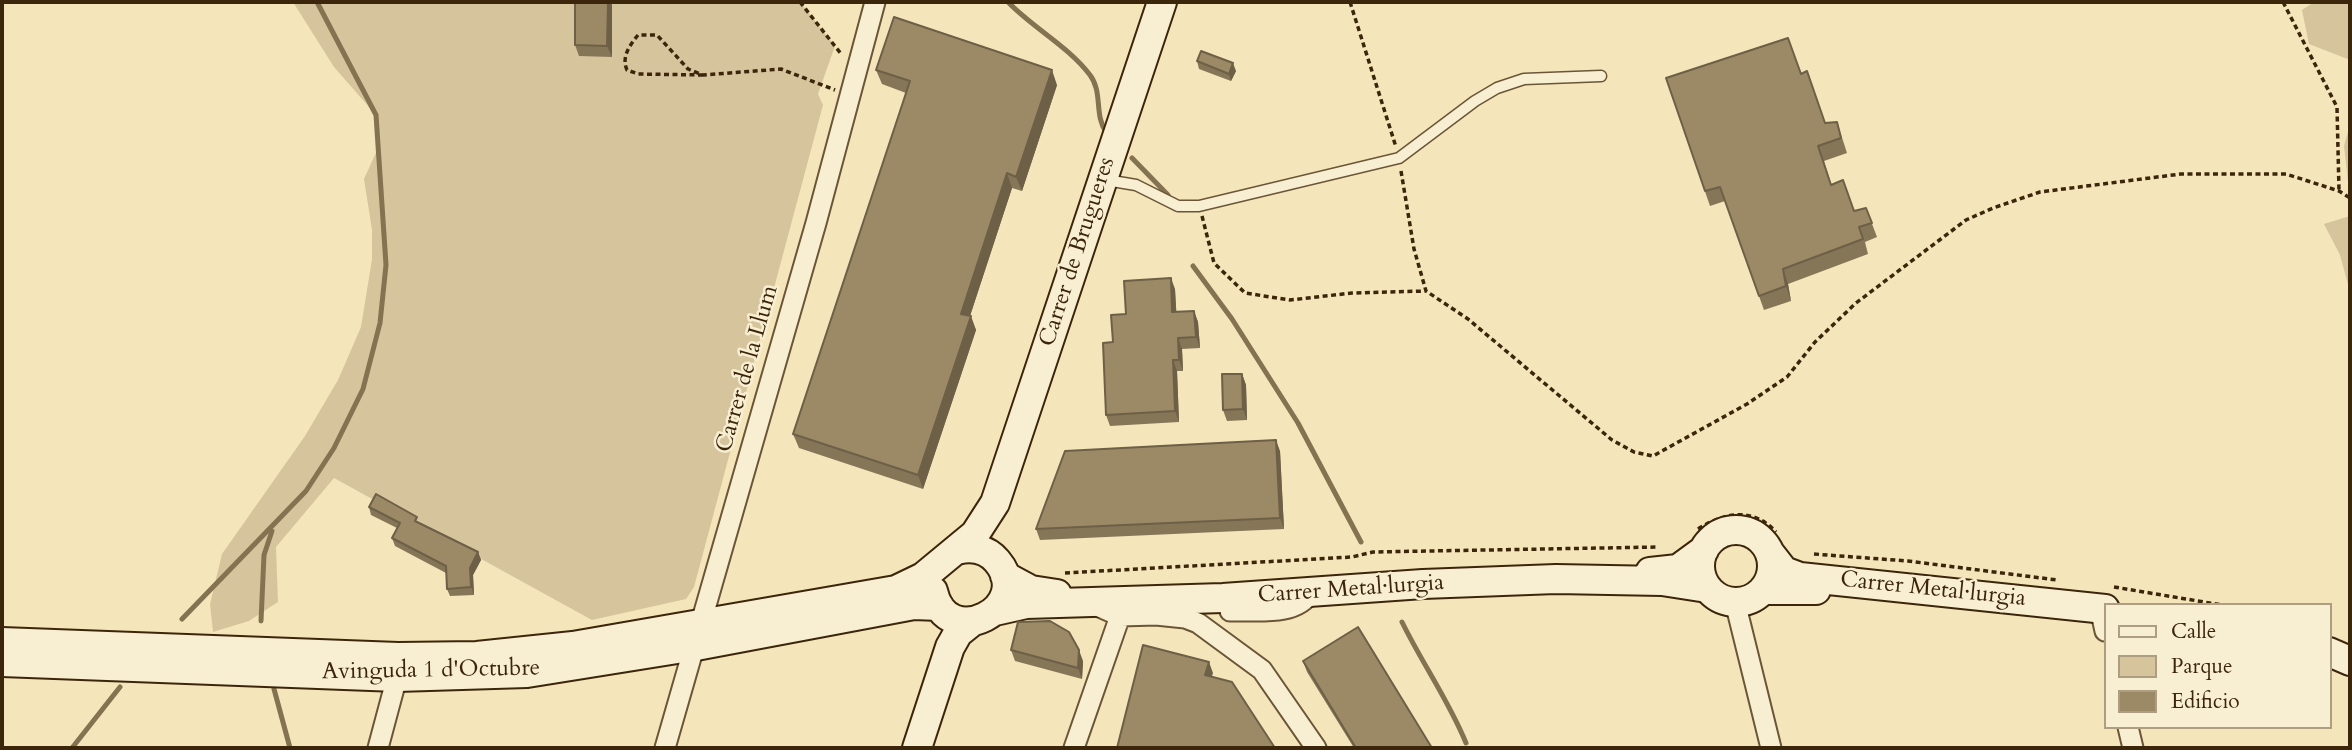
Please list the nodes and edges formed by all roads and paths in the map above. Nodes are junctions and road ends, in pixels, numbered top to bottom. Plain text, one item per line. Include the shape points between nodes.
1 (800, 2) edge
2 (875, 2) edge
3 (1162, 2) edge
4 (1350, 2) edge
5 (2283, 2) edge
6 (856, 74) junction
7 (702, 75) junction
8 (1601, 76) dead end
9 (850, 96) junction
10 (1399, 158) junction
11 (1102, 179) junction
12 (2339, 191) junction
13 (2350, 198) edge
14 (1199, 206) junction
15 (1426, 291) junction
16 (995, 503) junction
17 (1704, 550) junction
18 (1770, 553) junction
19 (947, 558) junction
20 (1002, 570) junction
21 (1707, 588) junction
22 (1763, 590) junction
23 (1311, 592) junction
24 (897, 600) junction
25 (1735, 602) junction
26 (1091, 603) junction
27 (941, 609) junction
28 (984, 616) junction
29 (1119, 616) junction
30 (1185, 618) junction
31 (2104, 618) edge
32 (699, 634) junction
33 (2, 642) edge
34 (2331, 653) edge
35 (83, 655) junction
36 (2350, 661) edge
37 (2, 662) edge
38 (943, 662) junction
39 (2331, 666) edge
40 (397, 667) junction
41 (2350, 674) edge
42 (2128, 729) edge
43 (378, 748) edge
44 (665, 748) edge
45 (916, 748) edge
46 (1074, 748) edge
47 (1316, 748) edge
48 (1771, 748) edge
49 (2133, 748) edge

1 - 6 path
2 - 6 street, Carrer de la Llum
3 - 11 main road, Carrer de Brugueres
4 - 10 path
5 - 12 path via 2337,107
6 - 9 street, Carrer de la Llum
7 - 7 path via 688,69 657,35 638,35 624,64 638,74
7 - 9 path via 781,69
8 - 10 lane via 1524,79 1497,88
9 - 32 street, Carrer de la Llum
10 - 14 lane
10 - 15 path
11 - 14 lane via 1136,186 1178,206
11 - 16 main road, Carrer de Brugueres
12 - 13 path
12 - 15 path via 2286,174 2181,174 2040,192 1993,208 1966,220 1856,303 1787,377 1653,456 1633,452 1612,440 1468,319
14 - 15 path via 1214,263 1245,293 1290,300
16 - 19 main road via 975,534
16 - 20 main road
17 - 18 main road via 1718,535 1738,530 1757,537
17 - 20 main road, Carrer Metal·lurgia via 1678,569 1653,572 1537,570 1366,576 1053,594 1031,590
17 - 21 main road via 1700,567
18 - 22 main road via 1772,572
18 - 31 main road, Carrer Metal·lurgia via 1784,570 1800,577
19 - 20 main road via 984,551
19 - 24 main road
19 - 27 main road via 932,586
20 - 28 main road via 1003,599
21 - 23 main road, Carrer Metal·lurgia via 1662,581 1556,579
21 - 25 main road via 1719,598
22 - 25 main road
22 - 31 main road, Carrer Metal·lurgia via 1825,590
23 - 26 main road, Carrer Metal·lurgia
23 - 30 street via 1305,603 1292,608 1199,611
24 - 27 main road, Avinguda 1 d'Octubre
24 - 32 main road, Avinguda 1 d'Octubre
25 - 48 street
26 - 28 main road, Carrer Metal·lurgia via 1026,604
26 - 29 street
27 - 28 main road via 954,618
27 - 38 main road
28 - 38 main road via 958,633
29 - 30 street
29 - 46 street
30 - 47 street via 1262,670
32 - 40 main road, Avinguda 1 d'Octubre
32 - 44 street, Carrer de la Llum
33 - 35 main road, Avinguda 1 d'Octubre
34 - 36 main road
35 - 37 main road, Avinguda 1 d'Octubre
35 - 40 main road, Avinguda 1 d'Octubre
38 - 45 main road
39 - 41 main road
40 - 43 street
42 - 49 street

